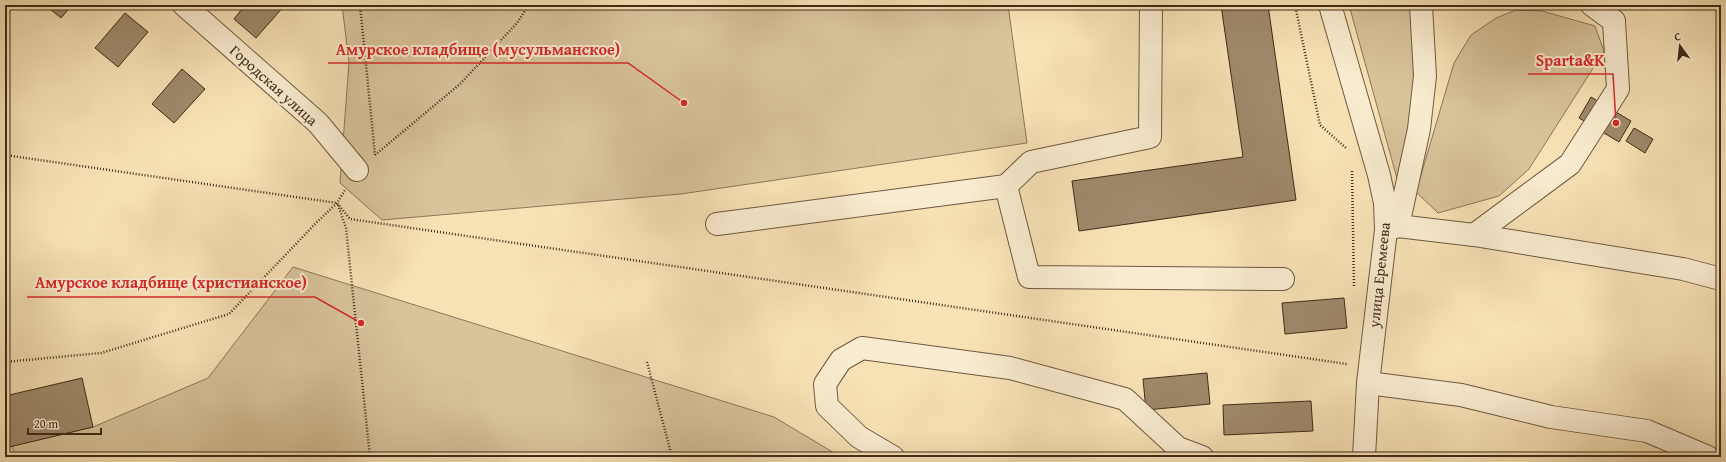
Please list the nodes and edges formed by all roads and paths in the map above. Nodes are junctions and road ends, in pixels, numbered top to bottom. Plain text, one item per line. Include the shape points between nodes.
1 (184, 5) edge
2 (360, 5) edge
3 (529, 5) edge
4 (1151, 5) edge
5 (1295, 5) edge
6 (1330, 5) edge
7 (1422, 5) edge
8 (1592, 5) edge
9 (1351, 152) dead end
10 (5, 155) edge
11 (375, 155) junction
12 (1352, 168) dead end
13 (357, 170) junction
14 (1006, 186) junction
15 (338, 203) junction
16 (717, 224) dead end
17 (1392, 228) junction
18 (1474, 235) junction
19 (1284, 279) dead end
20 (1721, 279) edge
21 (1354, 286) dead end
22 (5, 362) edge
23 (647, 362) dead end
24 (1348, 364) dead end
25 (1368, 383) junction
26 (370, 457) edge
27 (672, 457) edge
28 (893, 457) edge
29 (1202, 457) edge
30 (1364, 457) edge
31 (1708, 457) edge

1 - 13 street, Городская улица via 318,123
2 - 11 path
3 - 11 path via 517,23 460,84
4 - 14 street via 1150,137 1031,162
5 - 9 path via 1320,125
6 - 17 street, улица Еремеева
7 - 17 street via 1425,76 1419,129
8 - 18 street via 1614,21 1618,89 1570,164
10 - 15 path
11 - 13 path
12 - 21 path
13 - 15 path
14 - 16 street
14 - 19 street via 1029,277
15 - 22 path via 229,314 101,352
15 - 24 path via 350,219
15 - 26 path via 346,228
17 - 18 street
17 - 25 street, улица Еремеева
18 - 20 street via 1683,269
23 - 27 path
25 - 30 street, улица Еремеева
25 - 31 street via 1461,395 1551,417 1647,431
28 - 29 street via 859,437 827,406 825,384 841,360 862,348 1010,368 1125,399 1178,448

